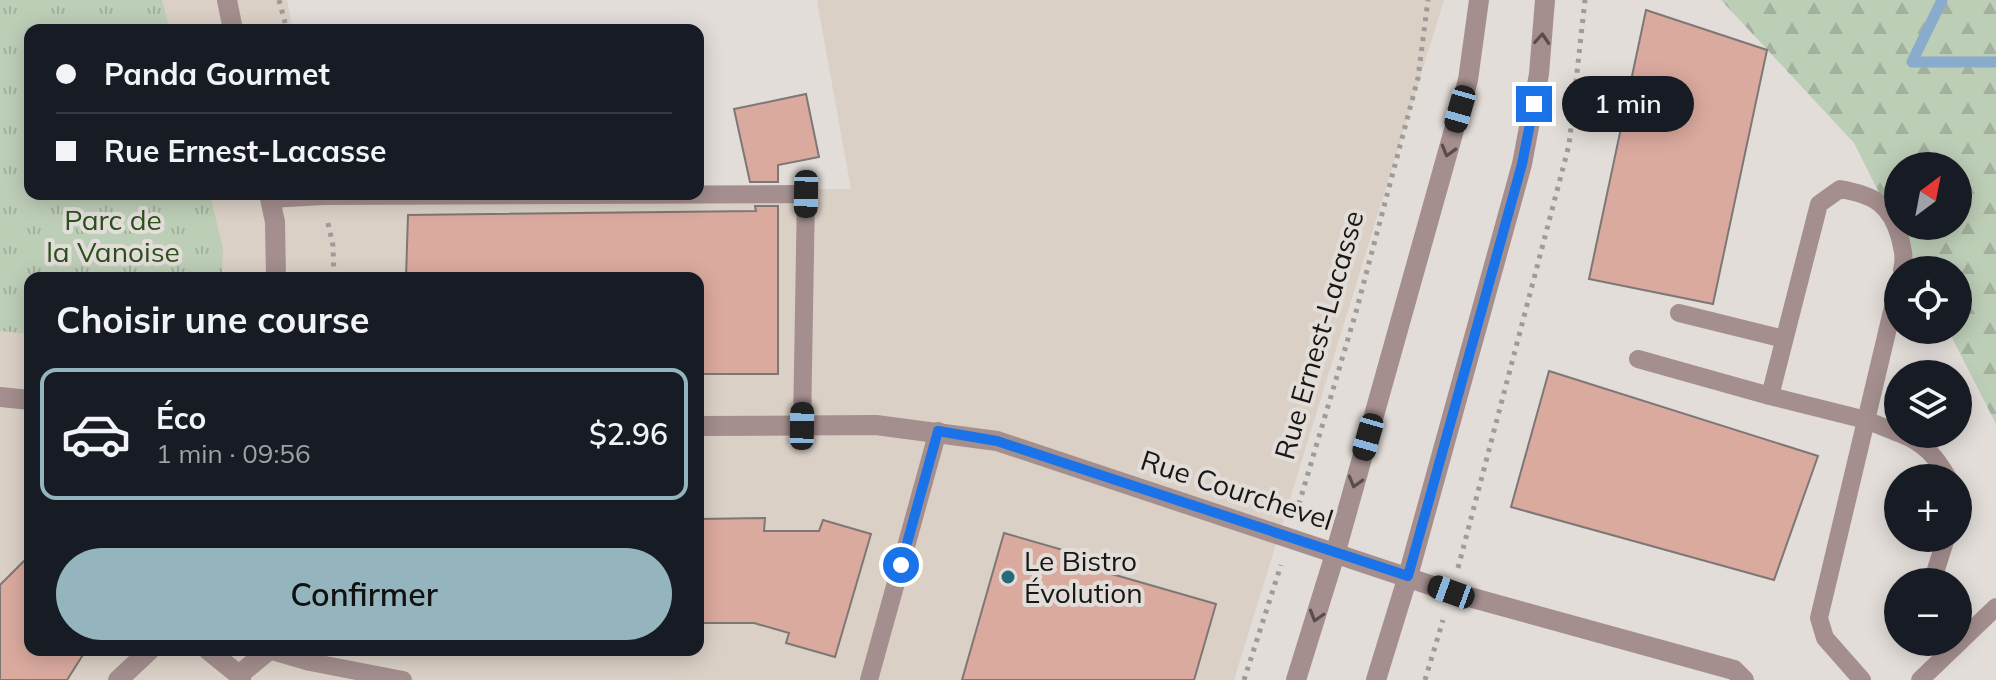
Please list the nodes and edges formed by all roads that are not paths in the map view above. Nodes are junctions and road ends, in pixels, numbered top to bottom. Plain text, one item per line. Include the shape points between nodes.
1 (227, 0) edge
2 (1479, 0) edge
3 (1545, 0) edge
4 (232, 24) edge
5 (704, 194) edge
6 (270, 200) edge
7 (1904, 256) edge
8 (276, 272) edge
9 (1679, 313) dead end
10 (1784, 339) junction
11 (1884, 344) edge
12 (1638, 359) dead end
13 (1770, 396) junction
14 (0, 397) edge
15 (24, 399) edge
16 (1866, 420) junction
17 (704, 426) edge
18 (802, 426) junction
19 (1884, 427) edge
20 (938, 431) junction
21 (1926, 448) edge
22 (1940, 464) edge
23 (1336, 551) junction
24 (1408, 576) junction
25 (1996, 607) edge
26 (1972, 629) edge
27 (144, 656) edge
28 (215, 656) edge
29 (263, 656) edge
30 (290, 656) edge
31 (1944, 656) edge
32 (240, 677) edge
33 (118, 680) edge
34 (403, 680) edge
35 (869, 680) edge
36 (1296, 680) edge
37 (1376, 680) edge
38 (1744, 680) edge
39 (1862, 680) edge
40 (1920, 680) edge

1 - 4 street
2 -> 23 street via 1468,80
24 -> 3 street via 1522,164 1539,74
5 - 18 lane via 806,194
6 - 8 street
7 - 10 lane via 1886,207 1861,192 1840,189 1819,204
9 - 10 lane
10 - 13 lane
11 - 16 lane
12 - 13 lane
13 - 16 lane
14 - 15 street
16 - 19 lane
16 - 39 lane via 1819,618 1825,638
17 - 18 street, Rue Courchevel
18 - 20 street, Rue Courchevel
20 - 23 street, Rue Courchevel via 997,441
20 - 35 lane
21 - 22 lane
23 - 24 street, Rue Courchevel
23 -> 36 street
24 - 37 street
24 - 38 street, Rue Courchevel via 1734,670
25 - 26 lane
27 - 33 street
28 - 32 street
29 - 32 street
30 - 34 lane
31 - 40 lane

